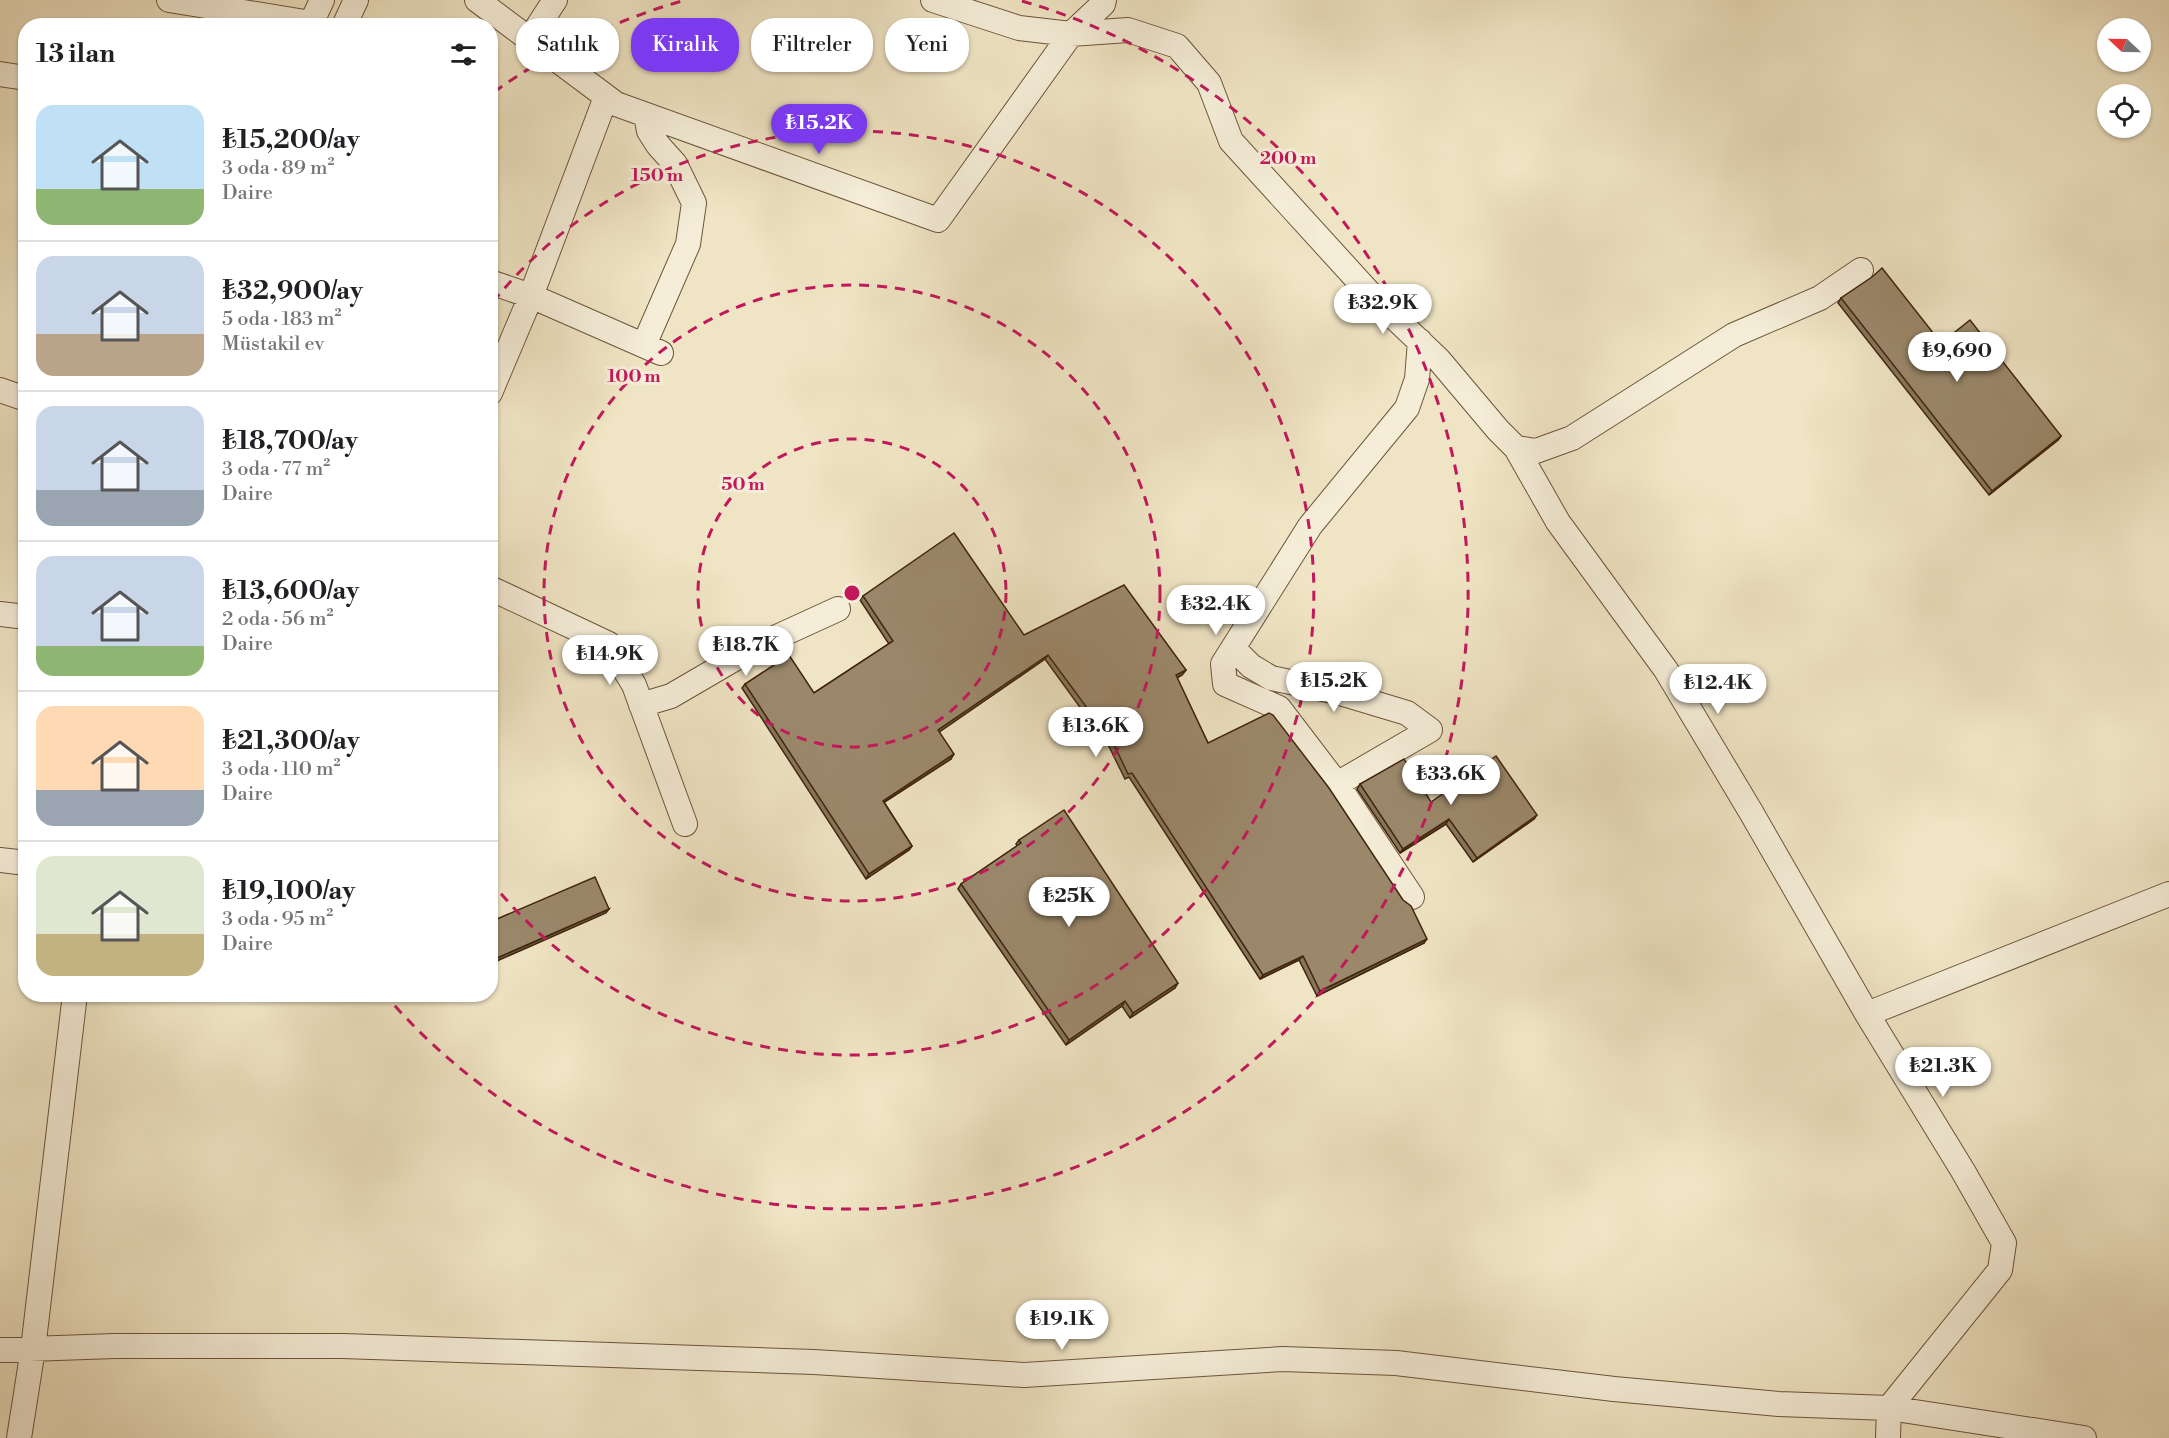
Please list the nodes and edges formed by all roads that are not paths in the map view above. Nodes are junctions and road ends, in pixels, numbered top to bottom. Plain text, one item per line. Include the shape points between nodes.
1 (169, 0) edge
2 (322, 0) edge
3 (356, 0) edge
4 (477, 0) edge
5 (555, 0) edge
6 (933, 0) edge
7 (1104, 0) edge
8 (276, 18) edge
9 (314, 18) edge
10 (348, 18) edge
11 (543, 18) edge
12 (516, 30) edge
13 (1071, 34) junction
14 (572, 72) edge
15 (0, 74) edge
16 (18, 77) edge
17 (606, 97) junction
18 (645, 115) junction
19 (1861, 270) dead end
20 (498, 285) edge
21 (531, 296) junction
22 (1420, 341) junction
23 (498, 374) edge
24 (0, 390) edge
25 (18, 396) edge
26 (1516, 448) junction
27 (498, 592) edge
28 (838, 609) dead end
29 (0, 614) edge
30 (18, 616) edge
31 (1233, 648) junction
32 (641, 705) junction
33 (1337, 784) junction
34 (685, 824) dead end
35 (0, 860) edge
36 (18, 863) edge
37 (2169, 894) edge
38 (1412, 897) dead end
39 (74, 1002) edge
40 (1867, 1014) junction
41 (33, 1348) junction
42 (0, 1350) edge
43 (1889, 1408) junction
44 (2006, 1432) edge
45 (19, 1438) edge
46 (1888, 1438) edge
47 (2084, 1438) edge

1 - 8 street
2 - 9 street
3 - 10 street
4 - 12 street
5 - 11 street
6 - 13 street via 1018,28
7 - 13 street
13 - 18 street via 938,220
13 - 22 street via 1128,30 1177,46 1209,83 1231,141 1374,298
14 - 17 street
15 - 16 street
17 - 18 street
17 - 21 street
18 - 21 street via 650,131 675,165 694,203 688,244 652,349
19 - 26 street via 1820,298 1734,335 1572,438 1536,451
20 - 21 street
21 - 23 street
22 - 26 street
22 - 31 street via 1417,379 1407,408 1310,526
24 - 25 street
26 - 40 street via 1558,522 1666,670
27 - 32 street via 609,644 634,685
28 - 32 street via 755,647 671,696
29 - 30 street
31 - 33 street via 1223,664 1225,684 1279,708
31 - 33 street via 1271,678 1407,713 1430,730
32 - 34 street
33 - 38 street
35 - 36 street
37 - 40 street
39 - 41 street
40 - 43 street via 2004,1243 2000,1270
41 - 42 street
41 - 43 street via 343,1346 813,1362 1024,1375 1283,1359 1396,1363 1614,1389 1779,1404
41 - 45 street
43 - 44 street
43 - 46 street
44 - 47 street

